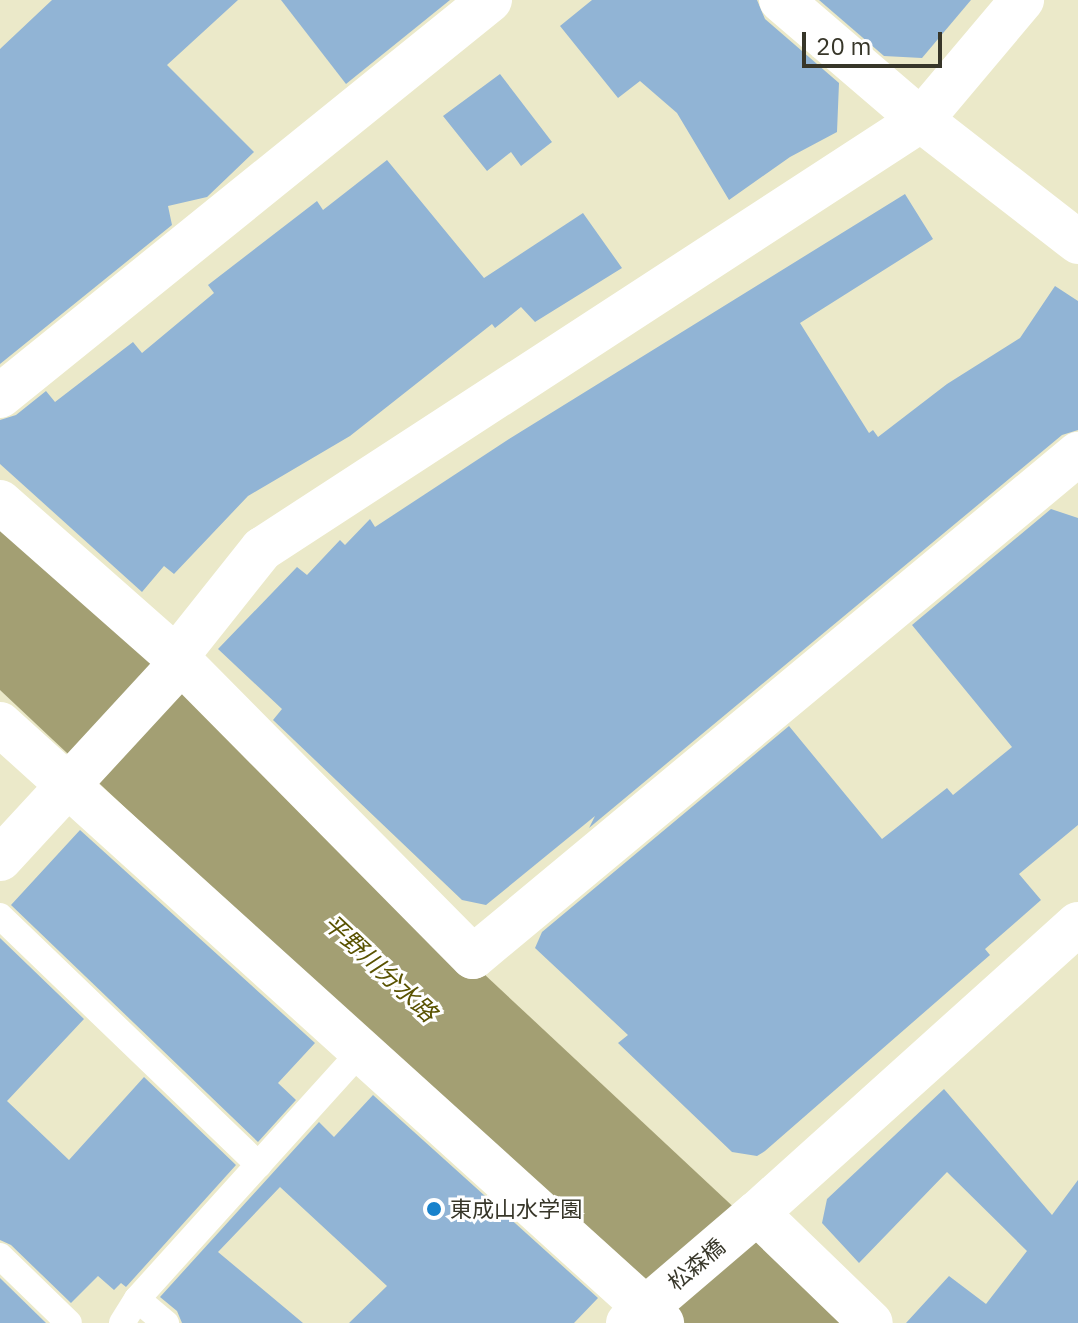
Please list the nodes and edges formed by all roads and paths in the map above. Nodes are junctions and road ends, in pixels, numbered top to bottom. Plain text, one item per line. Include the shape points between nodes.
1 (490, 0) edge
2 (781, 0) edge
3 (1022, 0) edge
4 (921, 120) junction
5 (1078, 242) edge
6 (0, 396) edge
7 (1078, 454) edge
8 (0, 502) edge
9 (173, 666) junction
10 (0, 724) edge
11 (74, 779) junction
12 (0, 859) edge
13 (0, 916) edge
14 (1078, 924) edge
15 (362, 1050) junction
16 (259, 1165) junction
17 (757, 1213) junction
18 (0, 1256) edge
19 (137, 1299) junction
20 (642, 1320) edge
21 (69, 1323) edge
22 (122, 1323) edge
23 (166, 1323) edge
24 (871, 1323) edge

1 - 6 street
2 - 4 street
3 - 4 street
4 - 5 street
4 - 9 street via 262,549
7 - 9 street via 473,957
8 - 9 street
9 - 11 street
10 - 11 street
11 - 12 street
11 - 15 street
13 - 16 lane
14 - 17 street, 松森橋
15 - 16 lane
15 - 20 street
16 - 19 lane
17 - 20 street, 松森橋
17 - 24 street
18 - 21 lane
19 - 22 lane
19 - 23 lane

